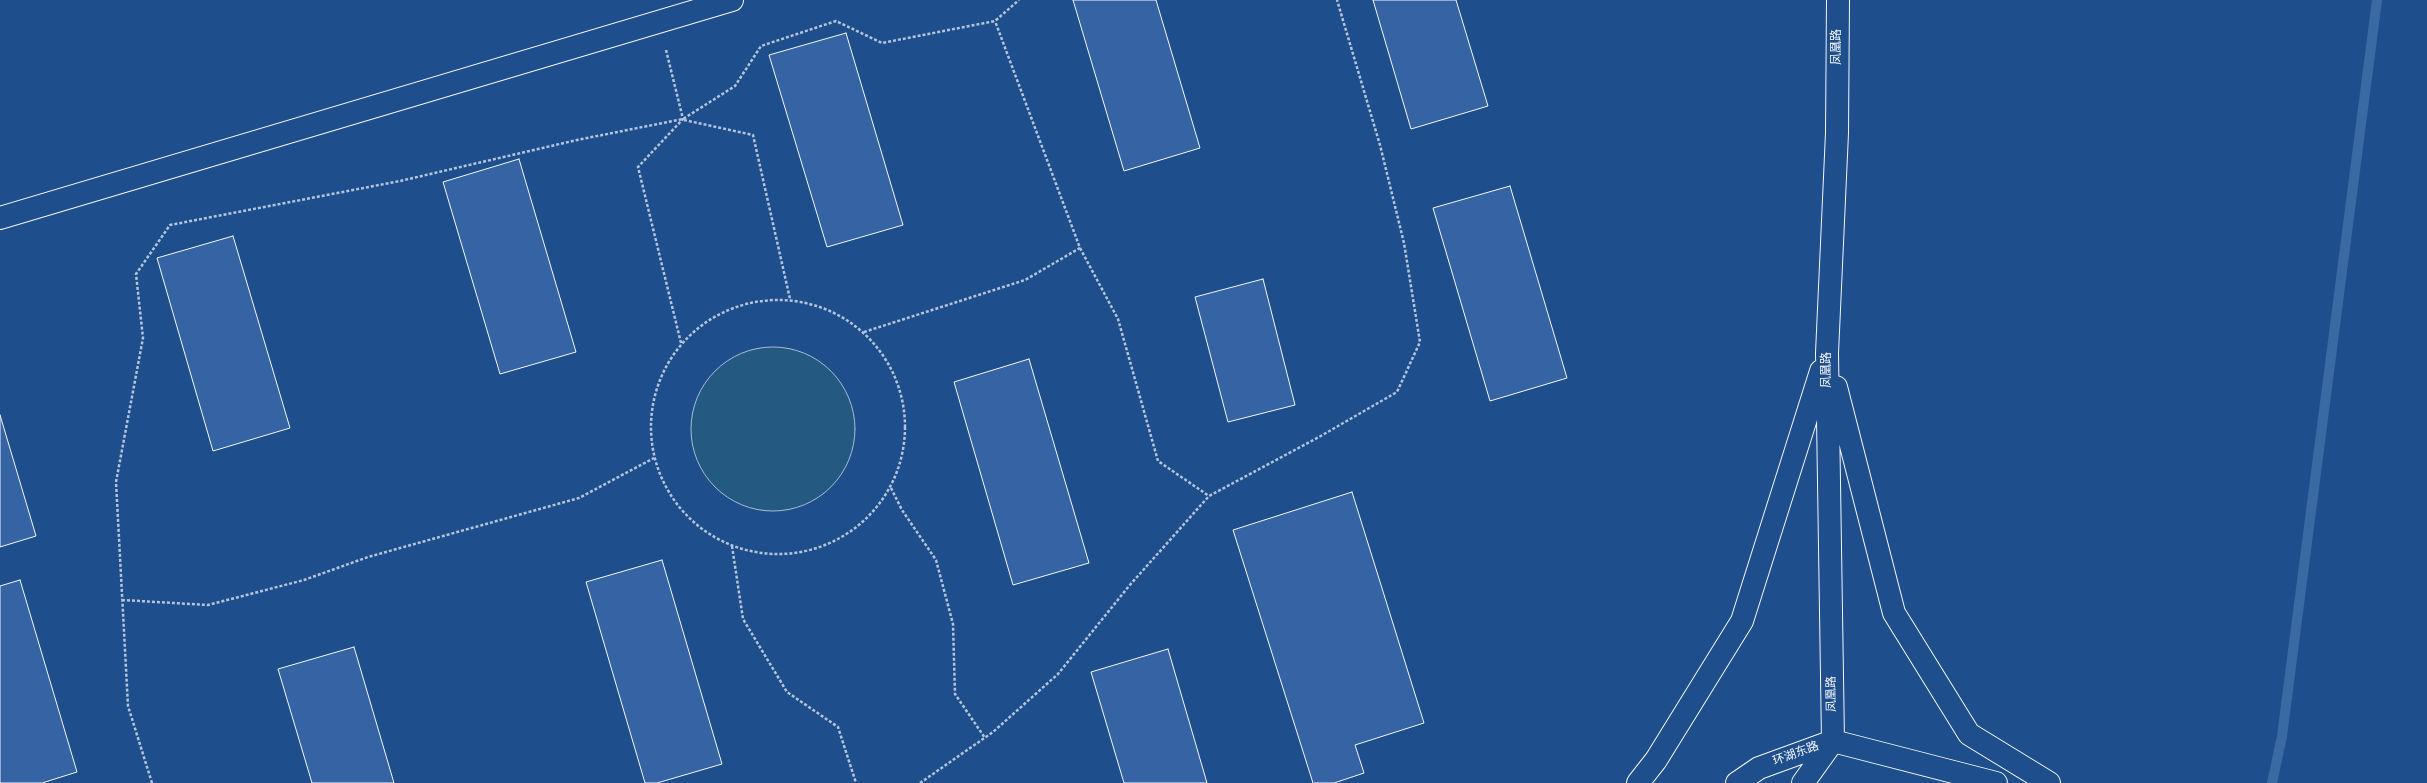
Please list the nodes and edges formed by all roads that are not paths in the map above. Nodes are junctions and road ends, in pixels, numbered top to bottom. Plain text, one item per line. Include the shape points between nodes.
1 (732, 0) edge
2 (1838, 0) edge
3 (0, 218) edge
4 (1827, 353) junction
5 (1833, 741) junction
6 (1638, 783) edge
7 (1737, 783) edge
8 (1803, 783) edge
9 (1996, 783) edge
10 (2049, 783) edge

1 - 3 main road
2 - 4 main road, 凤凰路 via 1837,133
4 - 5 main road, 凤凰路
4 - 6 main road via 1742,621 1656,760
4 - 10 main road via 1894,613 1968,734
5 - 7 main road, 环湖东路 via 1759,768
5 - 8 main road, 环湖东路
5 - 9 main road

